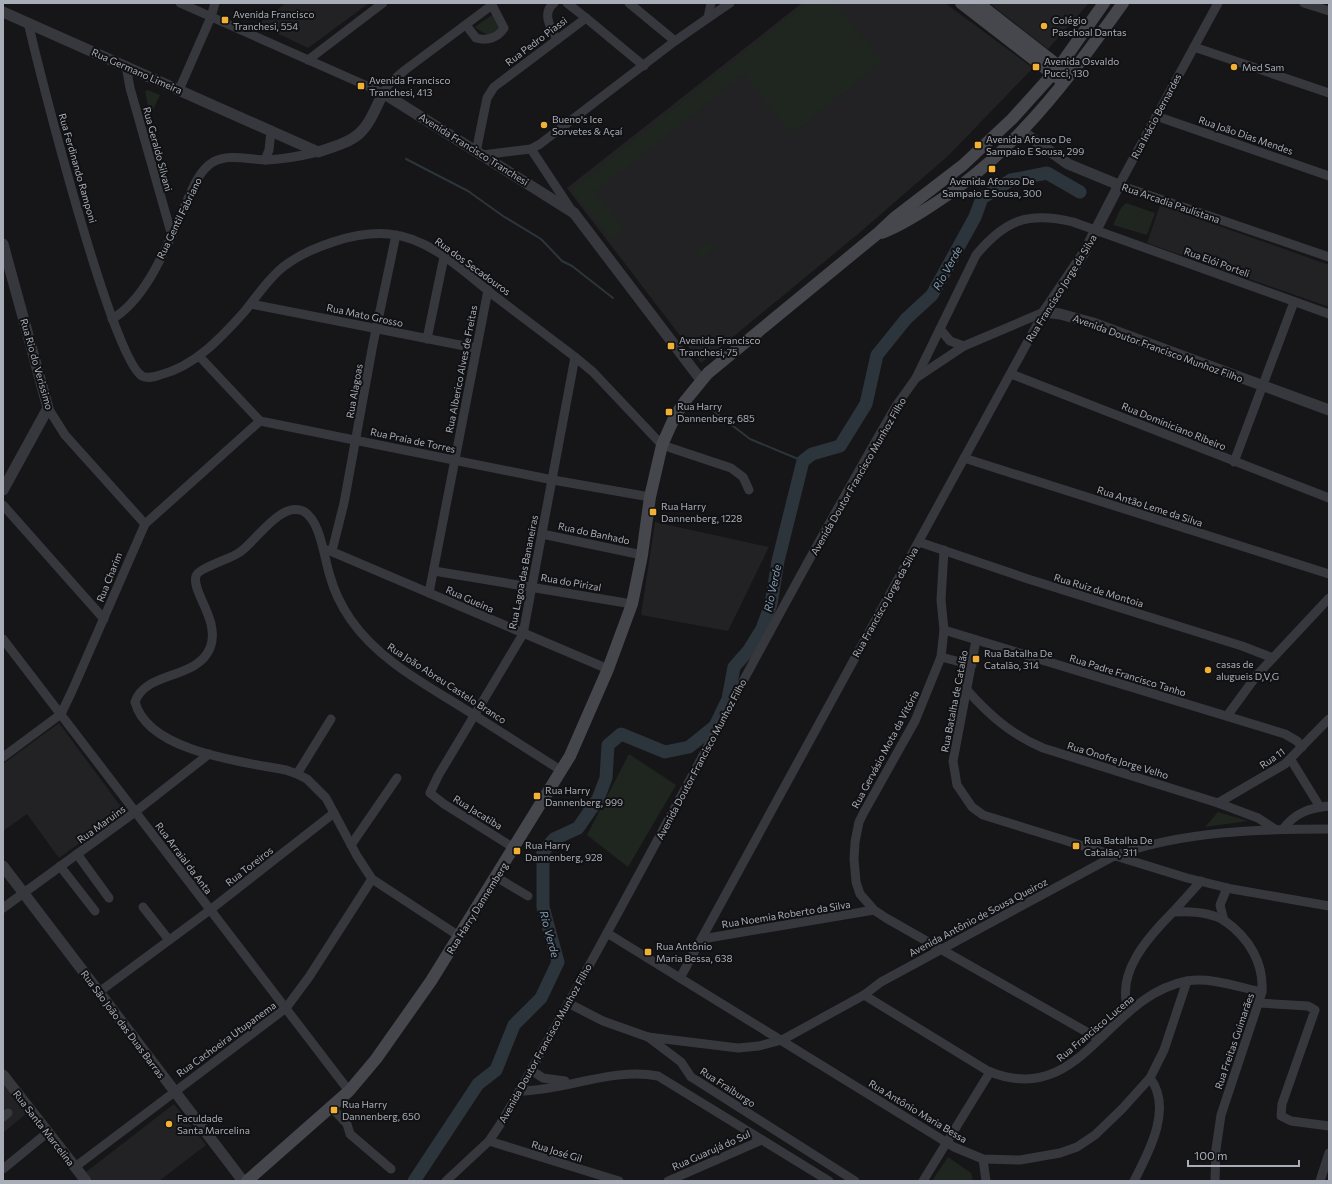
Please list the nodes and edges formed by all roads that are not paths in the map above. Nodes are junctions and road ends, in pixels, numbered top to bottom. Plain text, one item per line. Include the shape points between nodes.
1 (180, 3) edge
2 (214, 3) edge
3 (383, 3) edge
4 (554, 3) edge
5 (567, 3) edge
6 (629, 3) edge
7 (711, 3) edge
8 (730, 3) edge
9 (961, 3) edge
10 (978, 3) edge
11 (1104, 3) edge
12 (1123, 3) edge
13 (1218, 3) edge
14 (1304, 3) edge
15 (491, 4) edge
16 (1329, 11) edge
17 (3, 12) edge
18 (211, 16) junction
19 (586, 18) junction
20 (708, 18) junction
21 (28, 22) junction
22 (466, 25) junction
23 (557, 40) junction
24 (674, 41) junction
25 (1194, 47) junction
26 (308, 60) junction
27 (126, 66) junction
28 (644, 66) junction
29 (1056, 70) junction
30 (1068, 79) junction
31 (179, 90) junction
32 (383, 93) junction
33 (1329, 93) edge
34 (1156, 116) junction
35 (271, 131) junction
36 (1023, 132) junction
37 (530, 149) junction
38 (318, 152) junction
39 (479, 153) junction
40 (265, 160) junction
41 (1329, 176) edge
42 (940, 183) junction
43 (1119, 185) junction
44 (948, 195) junction
45 (574, 213) junction
46 (1097, 231) junction
47 (878, 234) junction
48 (396, 235) junction
49 (172, 236) junction
50 (3, 244) edge
51 (444, 257) junction
52 (1329, 257) edge
53 (5, 266) edge
54 (488, 290) junction
55 (1294, 302) junction
56 (251, 304) junction
57 (1044, 312) junction
58 (1329, 314) edge
59 (112, 319) junction
60 (940, 329) junction
61 (377, 330) junction
62 (427, 339) junction
63 (964, 346) junction
64 (476, 348) junction
65 (199, 356) junction
66 (575, 357) junction
67 (1011, 374) junction
68 (916, 378) junction
69 (701, 380) junction
70 (1263, 385) junction
71 (48, 408) junction
72 (1329, 410) edge
73 (260, 421) junction
74 (356, 440) junction
75 (662, 445) junction
76 (964, 458) junction
77 (456, 460) junction
78 (1234, 462) junction
79 (553, 480) junction
80 (3, 490) edge
81 (749, 490) dead end
82 (650, 497) junction
83 (1329, 498) edge
84 (3, 504) edge
85 (145, 524) junction
86 (542, 534) junction
87 (919, 542) junction
88 (323, 549) junction
89 (944, 550) junction
90 (332, 551) junction
91 (642, 555) junction
92 (434, 571) junction
93 (1329, 574) edge
94 (532, 586) junction
95 (429, 593) junction
96 (1329, 598) edge
97 (632, 604) junction
98 (104, 619) junction
99 (944, 630) junction
100 (523, 634) junction
101 (3, 639) edge
102 (976, 640) junction
103 (941, 658) junction
104 (1273, 658) junction
105 (972, 665) junction
106 (608, 669) junction
107 (967, 690) junction
108 (61, 714) junction
109 (475, 716) junction
110 (1227, 716) junction
111 (331, 719) dead end
112 (1329, 719) edge
113 (1302, 747) junction
114 (209, 754) junction
115 (3, 756) edge
116 (1291, 760) junction
117 (562, 771) junction
118 (297, 774) junction
119 (397, 778) dead end
120 (430, 793) joint
121 (1218, 803) junction
122 (1324, 807) edge
123 (135, 812) junction
124 (334, 813) junction
125 (1279, 829) junction
126 (1329, 829) edge
127 (351, 845) junction
128 (514, 848) junction
129 (77, 854) junction
130 (1114, 856) junction
131 (3, 866) edge
132 (60, 866) junction
133 (496, 877) junction
134 (372, 879) junction
135 (1201, 881) junction
136 (1228, 888) junction
137 (24, 893) junction
138 (528, 896) dead end
139 (109, 898) dead end
140 (1329, 906) edge
141 (143, 907) dead end
142 (3, 908) edge
143 (210, 910) junction
144 (874, 910) junction
145 (95, 911) dead end
146 (1173, 912) junction
147 (1224, 921) junction
148 (607, 933) junction
149 (459, 936) junction
150 (702, 939) junction
151 (169, 940) junction
152 (940, 950) junction
153 (680, 978) junction
154 (1188, 981) junction
155 (98, 992) junction
156 (1262, 992) junction
157 (864, 995) junction
158 (568, 1003) junction
159 (1260, 1003) junction
160 (286, 1008) junction
161 (1129, 1011) junction
162 (648, 1037) junction
163 (1099, 1039) junction
164 (782, 1040) junction
165 (531, 1070) junction
166 (990, 1072) junction
167 (3, 1075) edge
168 (1150, 1078) junction
169 (580, 1081) junction
170 (174, 1090) junction
171 (349, 1091) junction
172 (519, 1091) junction
173 (331, 1107) junction
174 (1329, 1126) edge
175 (47, 1133) junction
176 (762, 1140) junction
177 (489, 1142) junction
178 (946, 1142) junction
179 (1329, 1153) edge
180 (983, 1159) junction
181 (75, 1167) junction
182 (3, 1169) edge
183 (391, 1169) dead end
184 (1326, 1170) edge
185 (449, 1180) edge
186 (86, 1181) edge
187 (242, 1181) edge
188 (248, 1181) edge
189 (619, 1181) edge
190 (668, 1181) edge
191 (828, 1181) edge
192 (855, 1181) edge
193 (922, 1181) edge
194 (986, 1181) edge
195 (1134, 1181) edge
196 (1215, 1181) edge
197 (1320, 1181) edge

1 - 18 street, Avenida Francisco Tranchesi
2 - 18 street
3 - 26 street
4 - 23 street via 548,9 547,18
5 - 19 street
6 - 24 street
7 - 20 street
8 - 20 street
9 - 29 main road
10 - 29 main road
11 - 29 main road
12 - 30 main road
13 - 25 street, Rua Inácio Bernardes
14 - 16 street
15 - 22 street
15 - 22 street via 504,28 498,35 489,39 476,38
17 - 21 street, Rua Germano Limeira
18 - 26 street, Avenida Francisco Tranchesi
18 - 31 street
19 - 23 street, Rua Pedro Piassi
19 - 28 street
20 - 24 street
21 - 27 street, Rua Germano Limeira
21 - 59 street, Rua Ferdinando Ramponi via 56,132
22 - 32 street via 405,70
23 - 39 street, Rua Pedro Piassi via 489,93
24 - 28 street
25 - 33 street
25 - 34 street, Rua Inácio Bernardes
26 - 32 street, Avenida Francisco Tranchesi
27 - 31 street, Rua Germano Limeira
27 - 49 street, Rua Geraldo Silvani
28 - 37 street
29 - 30 main road
29 - 42 main road via 1012,119
30 - 36 main road
31 - 35 street, Rua Germano Limeira
32 - 38 street, Rua Gentil Fabriano via 369,124 360,134 338,146
32 - 39 street, Avenida Francisco Tranchesi
34 - 41 street, Rua João Dias Mendes
34 - 43 street, Rua Inácio Bernardes
35 - 38 street, Rua Germano Limeira
35 - 40 street
36 - 43 street, Rua Arcadia Paulistana via 1068,164
36 - 44 main road
37 - 39 street
37 - 45 street
38 - 40 street, Rua Gentil Fabriano
39 - 45 street, Avenida Francisco Tranchesi
40 - 49 street, Rua Gentil Fabriano via 232,158 214,162 206,167 191,192
42 - 44 main road
42 - 47 main road via 894,218
43 - 46 street, Rua Inácio Bernardes
43 - 52 street, Rua Arcadia Paulistana
44 - 47 main road via 900,226
45 - 69 street, Avenida Francisco Tranchesi
46 - 55 street, Rua Elói Porteli
46 - 57 street, Rua Francisco Jorge da Silva
46 - 60 street, Rua Elói Porteli via 1073,222 1048,217 1026,218 1005,227 976,255
47 - 69 main road, Rua Harry Dannemberg
48 - 51 street, Rua dos Secadouros via 411,239
48 - 56 street, Rua dos Secadouros via 370,234 350,237 302,256 283,267
48 - 61 street, Rua Alagoas
49 - 59 street, Rua Gentil Fabriano via 134,299 121,314
50 - 53 street, Rua Rio do Verissimo
51 - 54 street, Rua dos Secadouros
51 - 62 street
53 - 71 street, Rua Rio do Verissimo
54 - 64 street, Rua Alberico Alves de Freitas
54 - 66 street, Rua dos Secadouros
55 - 58 street, Rua Elói Porteli
55 - 70 street
56 - 61 street, Rua Mato Grosso
56 - 65 street, Rua dos Secadouros
57 - 63 street, Avenida Doutor Francisco Munhoz Filho
57 - 67 street, Rua Francisco Jorge da Silva
57 - 70 street, Avenida Doutor Francisco Munhoz Filho via 1093,323
59 - 65 street, Rua dos Secadouros via 131,361 141,375 147,378 178,369
60 - 63 street via 950,341
60 - 68 street, Rua Elói Porteli
61 - 62 street, Rua Mato Grosso
61 - 74 street, Rua Alagoas
62 - 64 street, Rua Mato Grosso
63 - 68 street, Avenida Doutor Francisco Munhoz Filho
64 - 77 street, Rua Alberico Alves de Freitas
65 - 73 street
66 - 75 street, Rua dos Secadouros via 593,372
66 - 79 street, Rua Lagoa das Bananeiras
67 - 76 street, Rua Francisco Jorge da Silva
67 - 78 street, Rua Dominiciano Ribeiro
68 - 148 street, Avenida Doutor Francisco Munhoz Filho via 896,406 853,481
69 - 75 main road, Rua Harry Dannemberg via 675,416
70 - 72 street, Avenida Doutor Francisco Munhoz Filho
70 - 78 street
71 - 80 street
71 - 85 street, Rua Rio do Verissimo via 65,435
73 - 74 street, Rua Praia de Torres
73 - 85 street, Rua Charim
74 - 77 street, Rua Praia de Torres
74 - 90 street, Rua Alagoas
75 - 81 street via 730,468 743,476
75 - 82 main road, Rua Harry Dannemberg
76 - 87 street, Rua Francisco Jorge da Silva
76 - 93 street, Rua Antão Leme da Silva
77 - 79 street, Rua Praia de Torres
77 - 92 street, Rua Alberico Alves de Freitas
78 - 83 street, Rua Dominiciano Ribeiro
79 - 82 street, Rua Praia de Torres
79 - 86 street, Rua Lagoa das Bananeiras
82 - 91 main road, Rua Harry Dannemberg
84 - 98 street
85 - 98 street, Rua Charim
86 - 91 street, Rua do Banhado
86 - 94 street, Rua Lagoa das Bananeiras
87 - 89 street, Rua Ruiz de Montoia
87 - 150 street, Rua Francisco Jorge da Silva
88 - 90 street, Rua Gueina
88 - 109 street, Rua João Abreu Castelo Branco via 334,590 350,619 366,639 382,655
88 - 114 street, Rua João Abreu Castelo Branco via 308,515 295,509 272,521 235,556 197,574 197,585 213,629 214,637 210,650 195,666 145,687 135,702 144,720 159,732 175,742
89 - 99 street, Rua Gervásio Mota da Vitória
89 - 104 street, Rua Ruiz de Montoia
90 - 95 street, Rua Gueina
91 - 97 main road, Rua Harry Dannemberg
92 - 94 street, Rua do Pirizal
92 - 95 street, Rua Alberico Alves de Freitas
94 - 97 street, Rua do Pirizal
94 - 100 street, Rua Lagoa das Bananeiras
95 - 100 street, Rua Gueina
96 - 104 street
97 - 106 main road, Rua Harry Dannemberg
98 - 108 street, Rua Charim
99 - 102 street, Rua Padre Francisco Tanho
99 - 103 street, Rua Gervásio Mota da Vitória
100 - 106 street, Rua Gueina
100 - 109 street, Rua Lagoa das Bananeiras
101 - 108 street, Rua Arraial da Anta
102 - 105 street, Rua Batalha de Catalão
102 - 110 street, Rua Padre Francisco Tanho
103 - 105 street
103 - 144 street, Rua Gervásio Mota da Vitória via 922,707 859,822 854,860 856,882 860,894
104 - 110 street via 1247,687
105 - 107 street, Rua Batalha de Catalão
106 - 117 main road, Rua Harry Dannemberg via 582,733
107 - 121 street, Rua Onofre Jorge Velho via 1006,728 1028,742
107 - 130 street, Rua Batalha de Catalão via 953,761 957,785 972,806 993,820
108 - 115 street, Rua Charim
108 - 123 street, Rua Arraial da Anta
109 - 117 street, Rua João Abreu Castelo Branco
109 - 120 street, Rua Lagoa das Bananeiras
110 - 113 street, Rua Padre Francisco Tanho via 1285,734
111 - 118 street
112 - 113 street, Rua 11
113 - 116 street, Rua 11
114 - 118 street, Rua João Abreu Castelo Branco
114 - 123 street, Rua Maruins
116 - 121 street, Rua 11
116 - 122 street
117 - 128 main road, Rua Harry Dannemberg
118 - 124 street, Rua João Abreu Castelo Branco via 319,790
119 - 127 street
120 - 128 street, Rua Jacatiba
121 - 125 street, Rua Onofre Jorge Velho
122 - 125 street via 1300,812
123 - 129 street, Rua Maruins
123 - 143 street, Rua Arraial da Anta
124 - 127 street, Rua João Abreu Castelo Branco
124 - 143 street, Rua Toreiros
125 - 126 street, Avenida Antônio de Sousa Queiroz
125 - 130 street, Avenida Antônio de Sousa Queiroz via 1169,841
127 - 134 street, Rua João Abreu Castelo Branco
128 - 133 main road, Rua Harry Dannemberg
129 - 132 street, Rua Maruins
129 - 139 street
130 - 135 street, Rua Batalha de Catalão
130 - 152 street, Avenida Antônio de Sousa Queiroz
131 - 137 street, Rua São João das Duas Barras
132 - 137 street, Rua Maruins
132 - 145 street
133 - 138 street
133 - 149 main road, Rua Harry Dannemberg
134 - 149 street, Rua João Abreu Castelo Branco
134 - 160 street, Rua Cachoeira Utupanema
135 - 136 street, Rua Batalha de Catalão
135 - 146 street
136 - 140 street, Rua Batalha de Catalão
136 - 147 street via 1220,905
137 - 142 street, Rua Maruins
137 - 155 street, Rua São João das Duas Barras
141 - 151 street
143 - 151 street, Rua Toreiros
143 - 160 street, Rua Arraial da Anta
144 - 150 street, Rua Noemia Roberto da Silva
144 - 152 street, Rua Gervásio Mota da Vitória
146 - 147 street, Rua Freitas Guimarães via 1197,913
146 - 161 street via 1146,942 1128,975 1124,997
147 - 156 street, Rua Freitas Guimarães via 1237,932 1260,963
148 - 153 street, Rua Antônio Maria Bessa
148 - 158 street, Avenida Doutor Francisco Munhoz Filho
149 - 171 main road, Rua Harry Dannemberg via 413,1008
150 - 153 street, Rua Francisco Jorge da Silva
151 - 155 street, Rua Toreiros
152 - 157 street, Avenida Antônio de Sousa Queiroz via 881,982
152 - 163 street, Rua Gervásio Mota da Vitória
153 - 164 street, Rua Antônio Maria Bessa
154 - 156 street, Rua Francisco Lucena via 1223,983
154 - 161 street, Rua Francisco Lucena via 1165,988
154 - 168 street, Rua Antônio Maria Bessa via 1164,1050
155 - 170 street, Rua São João das Duas Barras
156 - 159 street, Rua Freitas Guimarães
157 - 164 street, Avenida Antônio de Sousa Queiroz
157 - 166 street, Rua Francisco Lucena
158 - 162 street, Rua Fraiburgo via 603,1021
158 - 165 street, Avenida Doutor Francisco Munhoz Filho
159 - 174 street via 1308,1006 1315,1010 1280,1116 1291,1121
159 - 196 street, Rua Freitas Guimarães via 1221,1114
160 - 170 street, Rua Cachoeira Utupanema
160 - 171 street, Rua Arraial da Anta
161 - 163 street, Rua Francisco Lucena
162 - 164 street, Avenida Antônio de Sousa Queiroz via 738,1048
162 - 192 street, Rua Fraiburgo via 681,1062 691,1077
163 - 166 street, Rua Francisco Lucena via 1065,1069 1050,1076 1016,1079
164 - 178 street, Rua Antônio Maria Bessa
165 - 169 street via 543,1078
165 - 172 street, Avenida Doutor Francisco Munhoz Filho
166 - 178 street
167 - 175 street, Rua Santa Marcelina
168 - 180 street, Rua Antônio Maria Bessa via 1111,1121 1077,1147 1043,1157 1020,1160
168 - 195 street via 1159,1094 1158,1115 1151,1146
169 - 172 street
169 - 176 street via 642,1074 658,1076
170 - 181 street, Rua Cachoeira Utupanema
170 - 187 street, Rua São João das Duas Barras
171 - 173 main road, Rua Harry Dannemberg
172 - 177 street, Avenida Doutor Francisco Munhoz Filho
173 - 183 street via 347,1124 350,1134
173 - 188 main road, Rua Harry Dannemberg
175 - 181 street, Rua Santa Marcelina
175 - 182 street
176 - 190 street, Rua Guarujá do Sul
176 - 191 street
177 - 185 street, Avenida Doutor Francisco Munhoz Filho
177 - 189 street, Rua José Gil
178 - 180 street, Rua Antônio Maria Bessa
178 - 193 street
179 - 184 street
180 - 194 street
181 - 186 street, Rua Santa Marcelina
184 - 197 street

